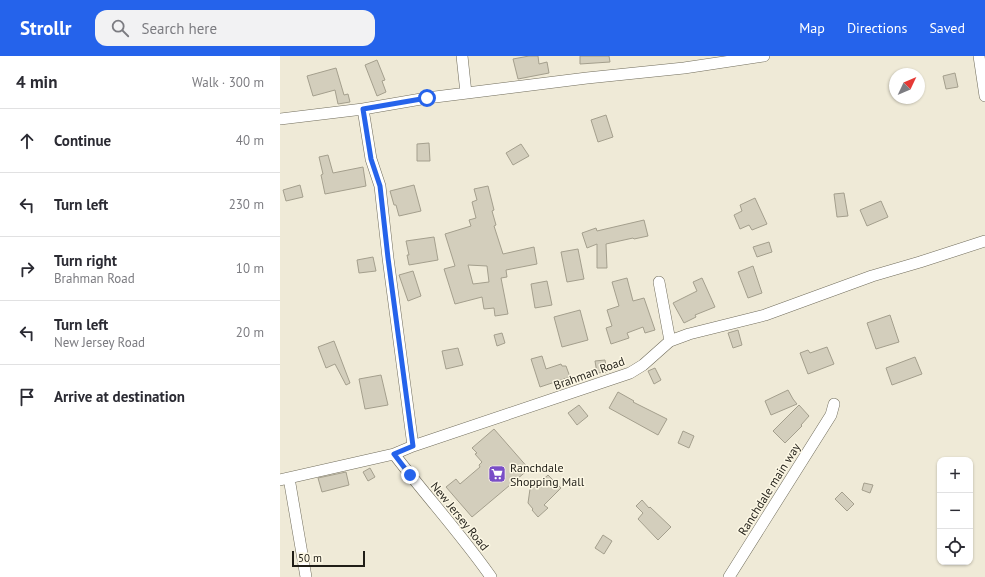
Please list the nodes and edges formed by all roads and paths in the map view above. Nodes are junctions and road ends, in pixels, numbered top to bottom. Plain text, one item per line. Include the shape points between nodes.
1 (462, 56) edge
2 (764, 56) edge
3 (979, 56) edge
4 (466, 93) junction
5 (985, 96) edge
6 (363, 109) junction
7 (280, 119) edge
8 (985, 241) edge
9 (659, 282) dead end
10 (670, 341) junction
11 (832, 410) dead end
12 (413, 446) junction
13 (394, 454) junction
14 (285, 479) edge
15 (306, 577) edge
16 (491, 577) edge
17 (729, 577) edge

1 - 4 street
2 - 4 street via 684,68
3 - 5 street
4 - 6 street
6 - 7 street
6 - 12 street via 371,159 380,186
8 - 10 street, Brahman Road via 872,276 765,315
9 - 10 street
10 - 12 street, Brahman Road via 630,373
11 - 17 street, Ranchdale main way
12 - 13 street, Brahman Road
13 - 14 street, Brahman Road
13 - 16 street, New Jersey Road
14 - 15 street

